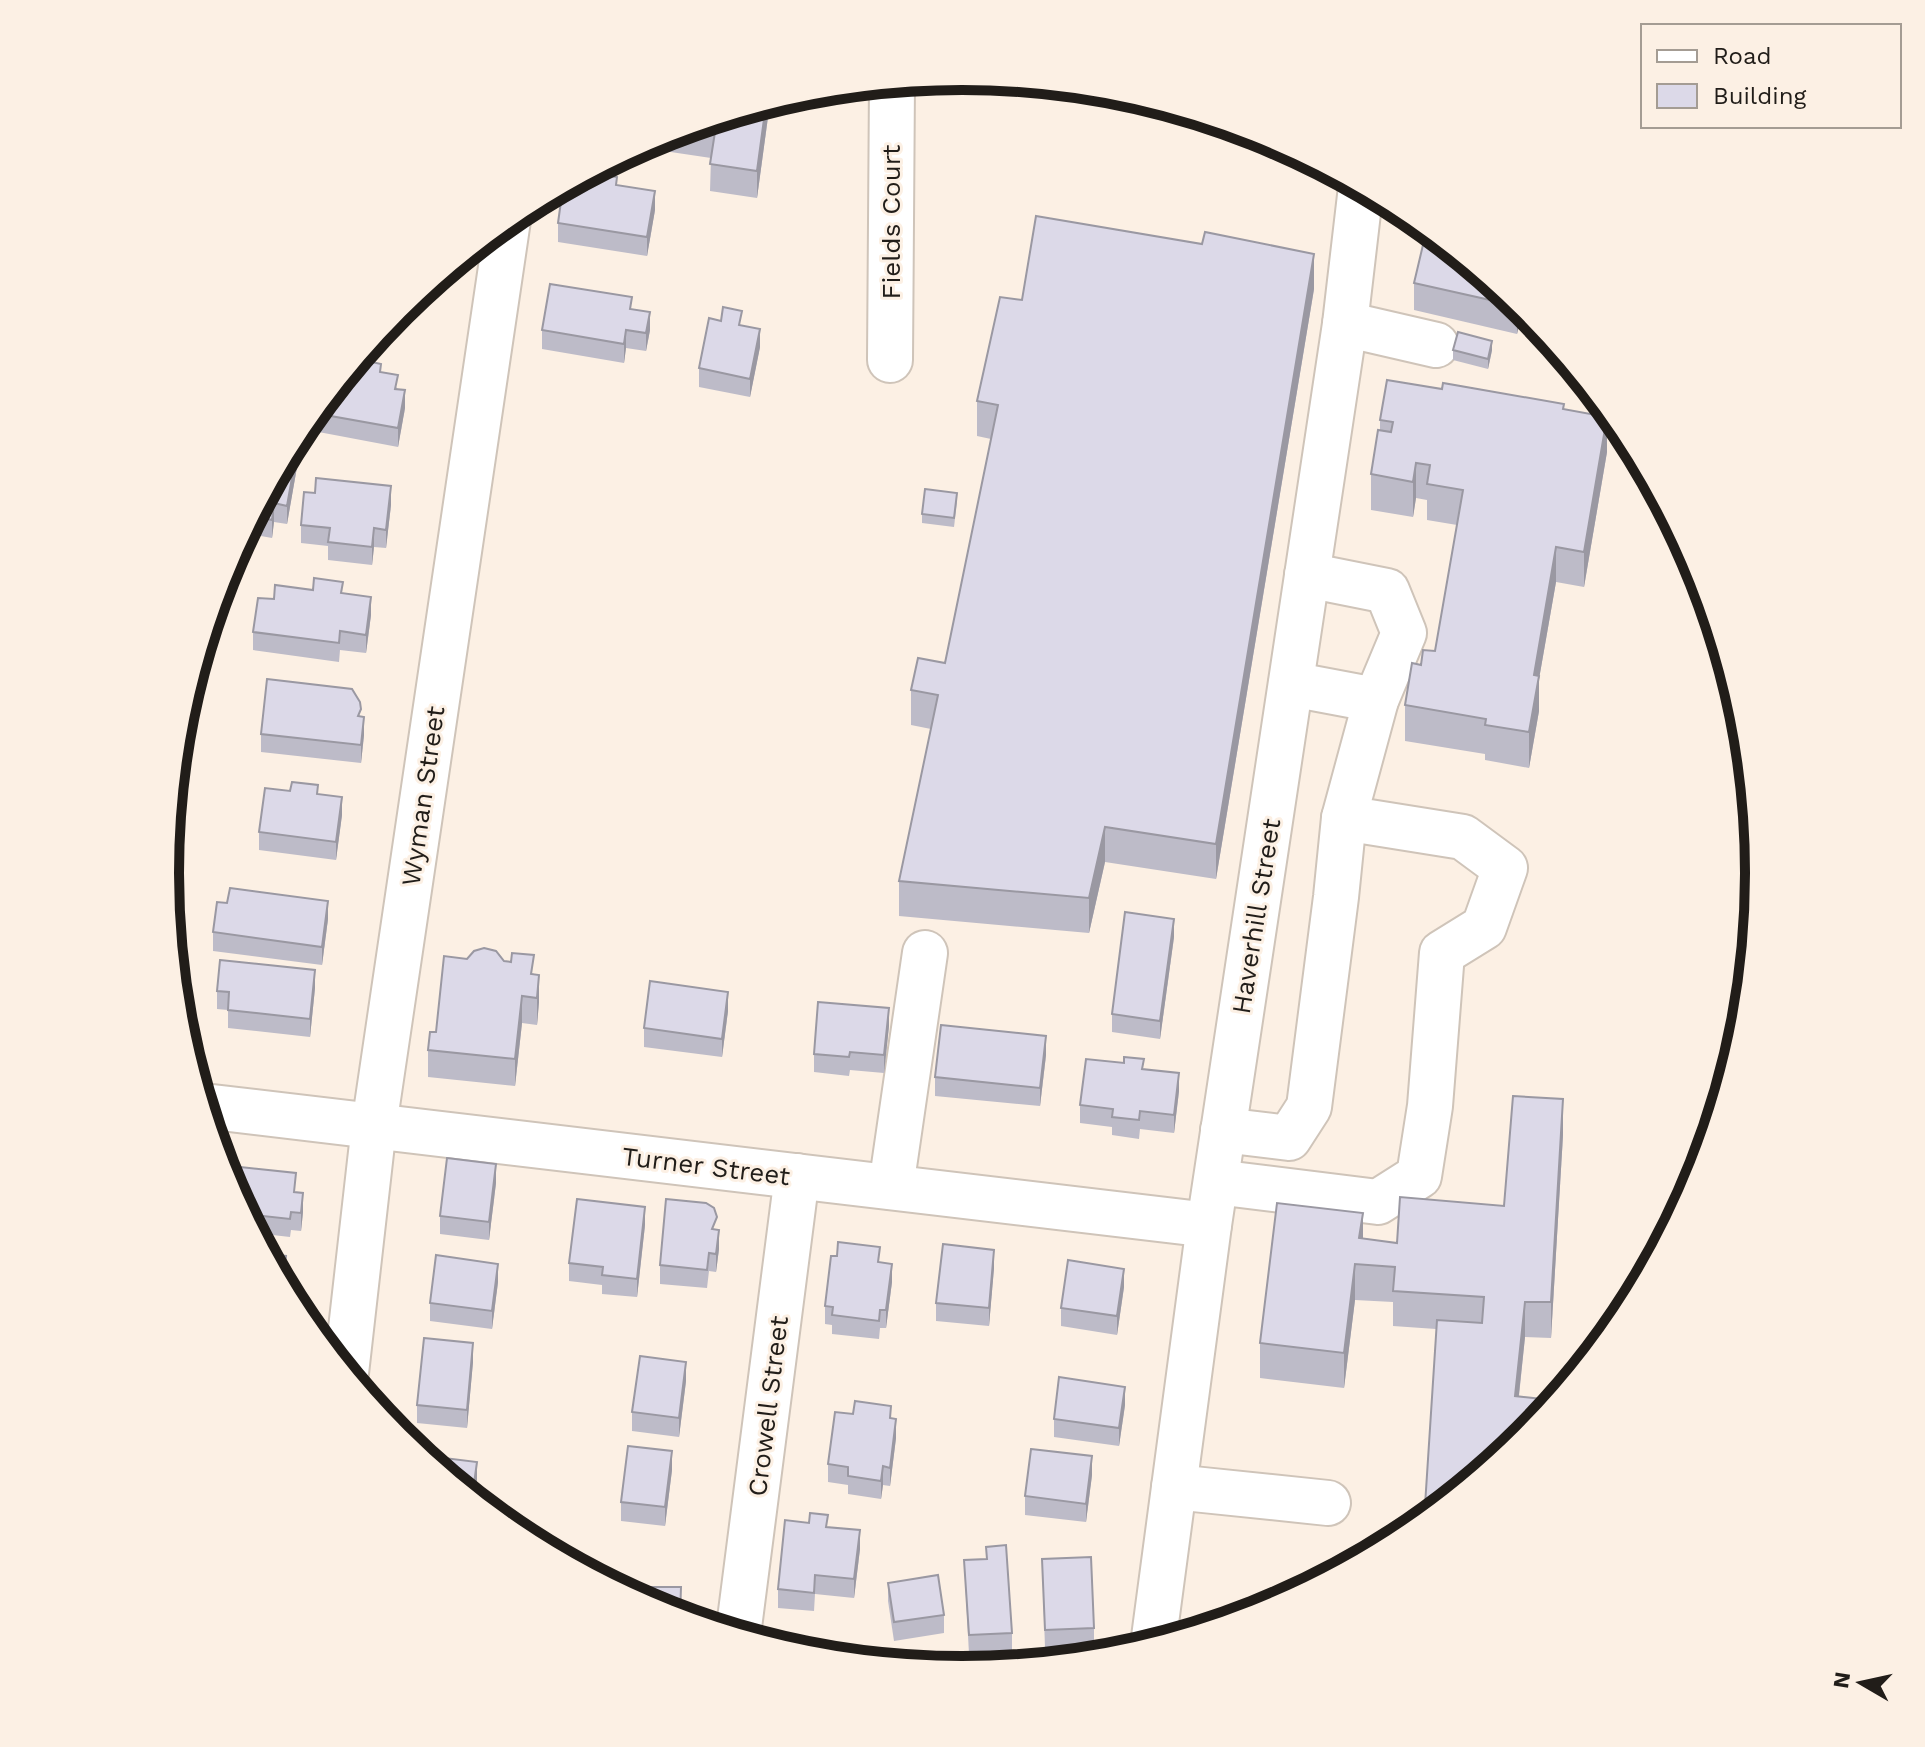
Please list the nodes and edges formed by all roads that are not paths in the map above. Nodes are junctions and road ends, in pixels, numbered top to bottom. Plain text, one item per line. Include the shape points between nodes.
1 (892, 94) edge
2 (1360, 198) edge
3 (505, 238) edge
4 (1345, 324) junction
5 (1436, 345) dead end
6 (890, 360) dead end
7 (1307, 575) junction
8 (1291, 684) junction
9 (1376, 700) junction
10 (1344, 818) junction
11 (925, 953) dead end
12 (216, 1107) edge
13 (374, 1126) junction
14 (1223, 1130) junction
15 (797, 1176) junction
16 (1216, 1182) junction
17 (891, 1187) junction
18 (1209, 1225) junction
19 (348, 1358) edge
20 (1174, 1487) junction
21 (1328, 1503) dead end
22 (739, 1624) edge
23 (1155, 1632) edge

1 - 6 street, Fields Court
2 - 4 street, Haverhill Street
3 - 13 street, Wyman Street
4 - 5 street
4 - 7 street, Haverhill Street
7 - 8 street, Haverhill Street
7 - 9 street via 1387,591 1404,633
8 - 9 street
8 - 14 street, Haverhill Street
9 - 10 street
10 - 14 street via 1309,1107 1289,1138
10 - 16 street via 1463,837 1505,868 1484,927 1442,953 1419,1176 1378,1202
11 - 17 street
12 - 13 street, Turner Street
13 - 15 street, Turner Street
13 - 19 street, Wyman Street
14 - 16 street, Haverhill Street
15 - 17 street, Turner Street
15 - 22 street, Crowell Street
16 - 18 street, Haverhill Street
17 - 18 street, Turner Street
18 - 20 street, Haverhill Street
20 - 21 street
20 - 23 street, Haverhill Street

